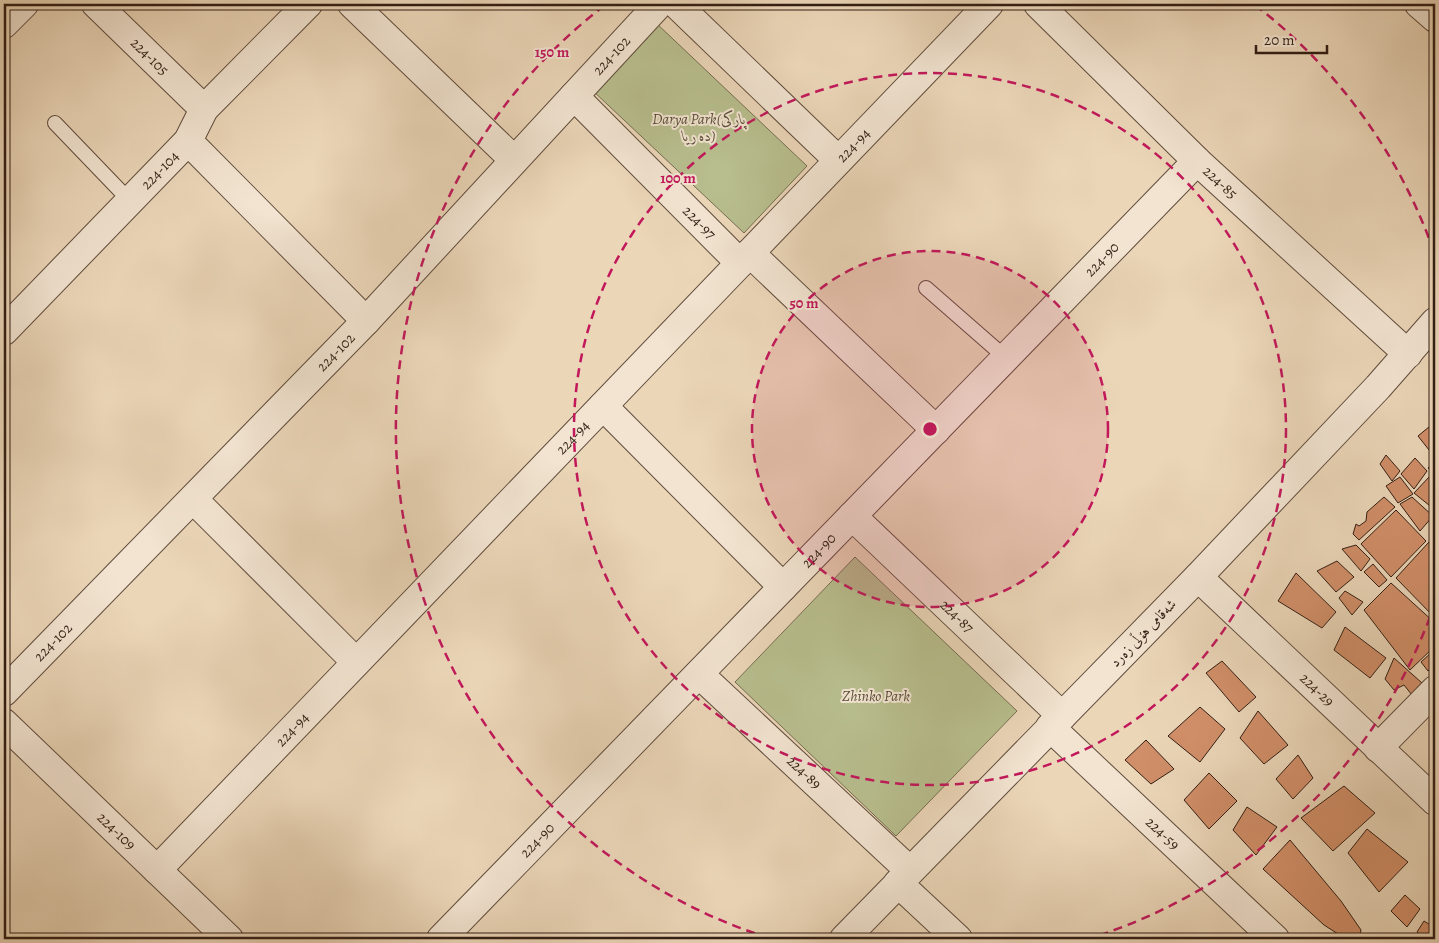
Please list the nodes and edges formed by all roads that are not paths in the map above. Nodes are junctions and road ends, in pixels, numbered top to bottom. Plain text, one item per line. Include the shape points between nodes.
1 (24, 4) edge
2 (96, 4) edge
3 (308, 4) edge
4 (352, 4) edge
5 (659, 4) edge
6 (676, 4) edge
7 (989, 4) edge
8 (1038, 4) edge
9 (1419, 4) edge
10 (1435, 18) edge
11 (4, 24) edge
12 (574, 96) junction
13 (204, 109) junction
14 (54, 122) dead end
15 (188, 141) junction
16 (514, 160) junction
17 (838, 160) junction
18 (1197, 161) junction
19 (130, 201) junction
20 (745, 258) junction
21 (926, 288) dead end
22 (366, 321) junction
23 (1435, 322) edge
24 (4, 331) edge
25 (1408, 354) junction
26 (1006, 358) junction
27 (603, 406) junction
28 (936, 430) junction
29 (193, 499) junction
30 (852, 516) junction
31 (1198, 576) junction
32 (783, 587) junction
33 (356, 662) junction
34 (699, 674) junction
35 (1435, 690) edge
36 (4, 692) edge
37 (1056, 722) junction
38 (4, 723) edge
39 (1378, 748) junction
40 (1435, 801) edge
41 (157, 870) junction
42 (904, 877) junction
43 (229, 939) edge
44 (441, 939) edge
45 (844, 939) edge
46 (958, 939) edge
47 (1275, 939) edge

1 - 11 street
2 - 13 street, 224-105
3 - 13 street, 224-104
4 - 16 street
5 - 12 street, 224-102
6 - 17 street
7 - 17 street, 224-94
8 - 18 street, 224-85
9 - 10 street
12 - 16 street, 224-102
12 - 20 street, 224-97
13 - 15 street, 224-104
14 - 19 lane
15 - 19 street, 224-104
15 - 22 street
16 - 22 street, 224-102
17 - 20 street, 224-94
18 - 25 street, 224-85
18 - 26 street, 224-90
19 - 24 street, 224-104
20 - 27 street, 224-94
20 - 28 street, 224-97
21 - 26 lane
22 - 29 street, 224-102
23 - 25 street, شەقامی هۆڵی زەرد
25 - 31 street, شەقامی هۆڵی زەرد
26 - 28 street, 224-90
27 - 32 street
27 - 33 street, 224-94
28 - 30 street, 224-90
29 - 33 street
29 - 36 street, 224-102
30 - 32 street, 224-90
30 - 37 street, 224-87
31 - 37 street, شەقامی هۆڵی زەرد
31 - 39 street, 224-29
32 - 34 street, 224-90
33 - 41 street, 224-94
34 - 42 street, 224-89
34 - 44 street, 224-90
35 - 39 street
37 - 42 street, شەقامی هۆڵی زەرد
37 - 47 street, 224-59
38 - 41 street, 224-109
39 - 40 street, 224-29
41 - 43 street, 224-109
42 - 45 street, شەقامی هۆڵی زەرد
42 - 46 street, 224-89

